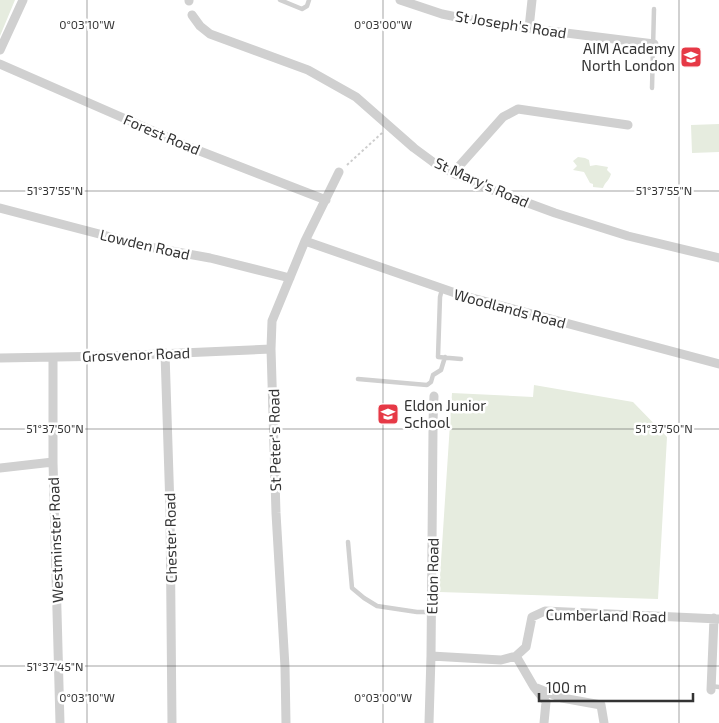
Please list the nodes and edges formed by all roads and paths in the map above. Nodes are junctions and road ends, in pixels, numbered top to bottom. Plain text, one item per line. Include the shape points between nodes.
1 (24, 0) edge
2 (283, 0) edge
3 (309, 0) edge
4 (400, 0) edge
5 (532, 0) edge
6 (654, 9) dead end
7 (192, 15) dead end
8 (529, 28) junction
9 (654, 44) junction
10 (0, 50) edge
11 (0, 64) edge
12 (652, 88) dead end
13 (628, 125) dead end
14 (389, 127) junction
15 (340, 172) joint
16 (453, 173) junction
17 (326, 200) junction
18 (0, 208) edge
19 (305, 242) junction
20 (719, 258) edge
21 (290, 278) junction
22 (442, 289) junction
23 (271, 349) junction
24 (165, 353) junction
25 (445, 357) junction
26 (0, 358) edge
27 (53, 358) junction
28 (460, 358) dead end
29 (719, 364) edge
30 (358, 379) dead end
31 (434, 396) dead end
32 (53, 462) junction
33 (0, 468) edge
34 (348, 542) dead end
35 (432, 612) junction
36 (718, 617) edge
37 (431, 656) junction
38 (516, 656) junction
39 (534, 687) junction
40 (714, 687) edge
41 (60, 723) edge
42 (172, 723) edge
43 (286, 723) edge
44 (429, 723) edge
45 (544, 723) edge
46 (604, 723) edge

1 - 10 street
2 - 3 lane via 302,9
4 - 8 street, St Joseph's Road via 442,14
5 - 8 street
6 - 9 lane
7 - 14 street, St Mary's Road via 210,34 308,70 356,97
8 - 9 street, St Joseph's Road
9 - 12 lane
11 - 17 street, Forest Road via 192,148
13 - 16 street via 518,109 502,117
14 - 15 path
14 - 16 street, St Mary's Road via 433,162
15 - 17 street, St Peter's Road
16 - 20 street, St Mary's Road via 555,213 628,236
17 - 19 street, St Peter's Road
18 - 21 street, Lowden Road via 149,247
19 - 21 street, St Peter's Road
19 - 22 street, Woodlands Road
21 - 23 street, St Peter's Road via 272,321
22 - 25 lane via 437,349 438,357
22 - 29 street, Woodlands Road
23 - 24 street, Grosvenor Road
23 - 43 street, St Peter's Road
24 - 27 street, Grosvenor Road
24 - 42 street, Chester Road
25 - 28 lane
25 - 30 lane via 441,370 427,385
26 - 27 street, Grosvenor Road
27 - 32 street, Westminster Road
31 - 35 street, Eldon Road
32 - 33 street
32 - 41 street, Westminster Road
34 - 35 lane via 352,588 358,593 377,606
35 - 37 street, Eldon Road
36 - 38 street, Cumberland Road via 545,612 532,617 526,647
36 - 40 street
37 - 38 street via 501,660
37 - 44 street, Eldon Road
38 - 39 street
39 - 45 street via 546,702
39 - 46 street via 562,698 601,705

